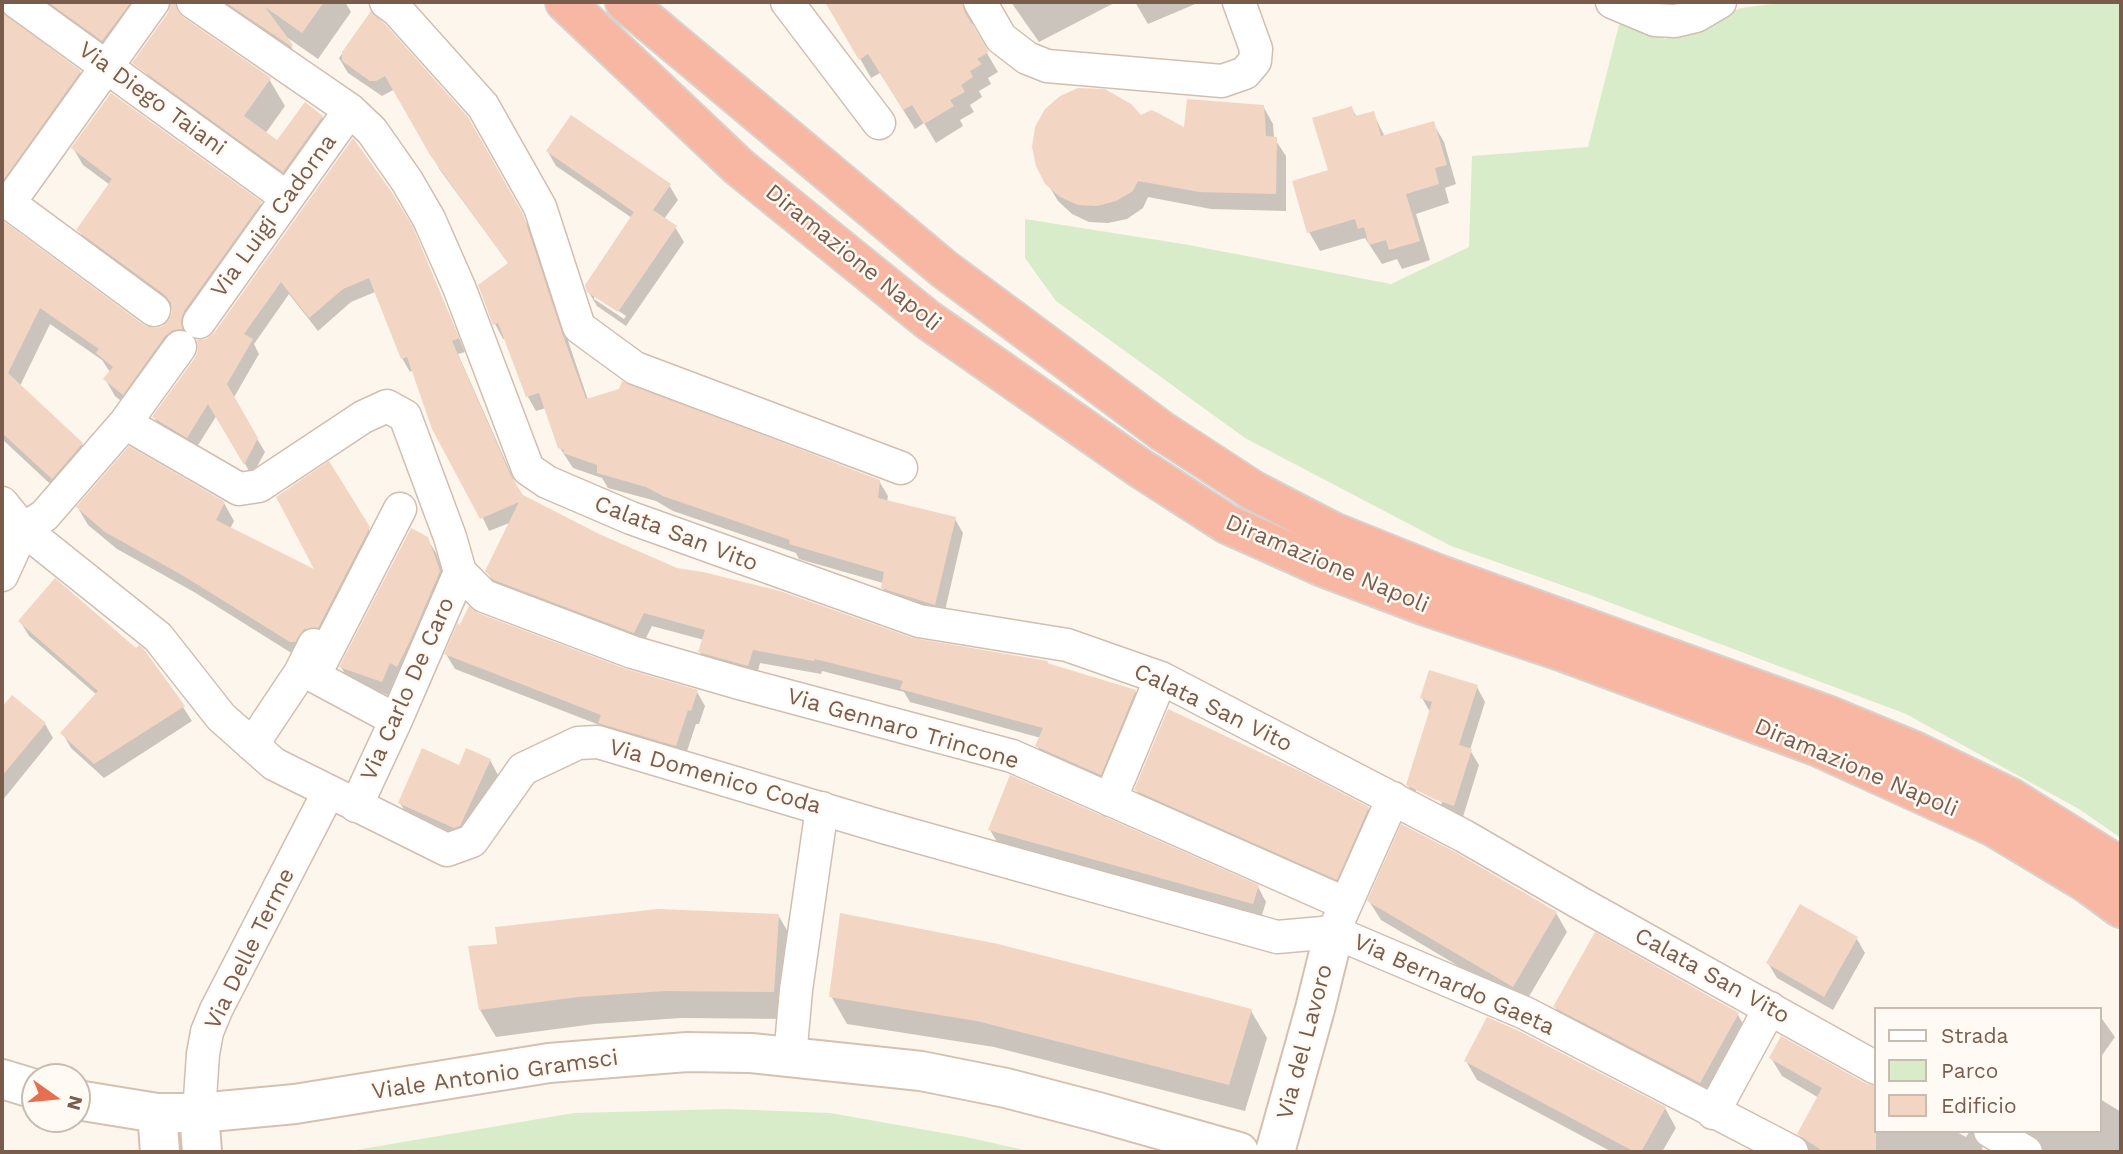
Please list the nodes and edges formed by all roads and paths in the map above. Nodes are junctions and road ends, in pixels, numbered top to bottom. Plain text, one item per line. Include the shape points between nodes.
1 (17, 2) edge
2 (153, 2) edge
3 (193, 2) edge
4 (386, 2) edge
5 (565, 2) edge
6 (625, 2) edge
7 (788, 2) edge
8 (979, 2) edge
9 (1239, 2) edge
10 (1612, 2) edge
11 (1720, 2) edge
12 (107, 66) junction
13 (350, 110) junction
14 (879, 123) dead end
15 (286, 197) junction
16 (154, 310) dead end
17 (199, 322) dead end
18 (180, 347) dead end
19 (125, 423) junction
20 (901, 468) dead end
21 (2, 503) edge
22 (23, 529) junction
23 (460, 572) junction
24 (2, 575) edge
25 (1161, 678) junction
26 (397, 720) junction
27 (252, 745) junction
28 (1393, 798) junction
29 (342, 800) junction
30 (1110, 800) junction
31 (822, 808) junction
32 (973, 853) joint
33 (2121, 867) edge
34 (2121, 908) edge
35 (1339, 918) junction
36 (1770, 1008) junction
37 (790, 1057) junction
38 (1874, 1067) edge
39 (2, 1079) edge
40 (21, 1085) edge
41 (91, 1102) edge
42 (157, 1112) junction
43 (1713, 1113) junction
44 (200, 1114) junction
45 (1993, 1133) edge
46 (160, 1152) edge
47 (202, 1152) edge
48 (1239, 1152) edge
49 (1275, 1152) edge
50 (1792, 1152) edge
51 (2026, 1152) edge

1 - 12 street, Via Diego Taiani
2 - 12 street
3 - 13 street, Calata San Vito
4 - 20 street via 483,106 540,207 579,327 635,368
5 - 34 highway, Diramazione Napoli via 739,167 928,320 1227,524 1411,601 1561,651 1816,747 1994,827
6 - 33 highway, Diramazione Napoli via 944,269 1162,431 1254,491 1333,532 1435,573 1914,751 2011,798
7 - 14 street
8 - 9 street via 1001,38 1027,58 1047,66 1222,81 1245,73 1255,61 1256,49
10 - 11 street via 1655,20 1675,21 1696,16
12 - 15 street, Via Diego Taiani
12 - 16 street via 9,203
13 - 15 street, Via Luigi Cadorna
13 - 25 street, Calata San Vito via 372,131 429,219 528,469 547,482 643,522 919,621 1067,646
15 - 17 street, Via Luigi Cadorna
18 - 19 street
19 - 22 street via 44,516
19 - 23 street via 239,488 259,486 363,416 387,406 405,416
21 - 22 street, Via Domenico Coda
22 - 24 street
22 - 27 street, Via Domenico Coda via 158,637 221,717
23 - 26 street, Via Carlo De Caro
23 - 30 street, Via Gennaro Trincone via 484,597 632,652 1012,756
25 - 28 street, Calata San Vito
25 - 30 street
26 - 27 street via 314,676 388,516 300,673
26 - 29 street, Via Carlo De Caro
27 - 29 street, Via Domenico Coda via 274,764
28 - 35 street
28 - 36 street, Calata San Vito
29 - 31 street, Via Domenico Coda via 447,850 472,841 523,769 578,743 597,742
29 - 44 street, Via Delle Terme via 216,1010 203,1054
30 - 35 street, Via Gennaro Trincone
31 - 32 street, Via Domenico Coda
31 - 37 street
32 - 35 street, Via Bernardo Gaeta via 1277,937
35 - 43 street, Via Bernardo Gaeta via 1414,964 1525,1013
35 - 49 main road, Via del Lavoro
36 - 38 street, Calata San Vito
36 - 43 street
37 - 44 main road, Viale Antonio Gramsci via 687,1052 549,1063 295,1104
37 - 48 main road, Viale Antonio Gramsci via 921,1071 1006,1088
39 - 40 main road
41 - 42 main road, Viale Antonio Gramsci
42 - 44 main road, Viale Antonio Gramsci
42 - 46 main road
43 - 50 street, Via Bernardo Gaeta
44 - 47 main road
45 - 51 street

